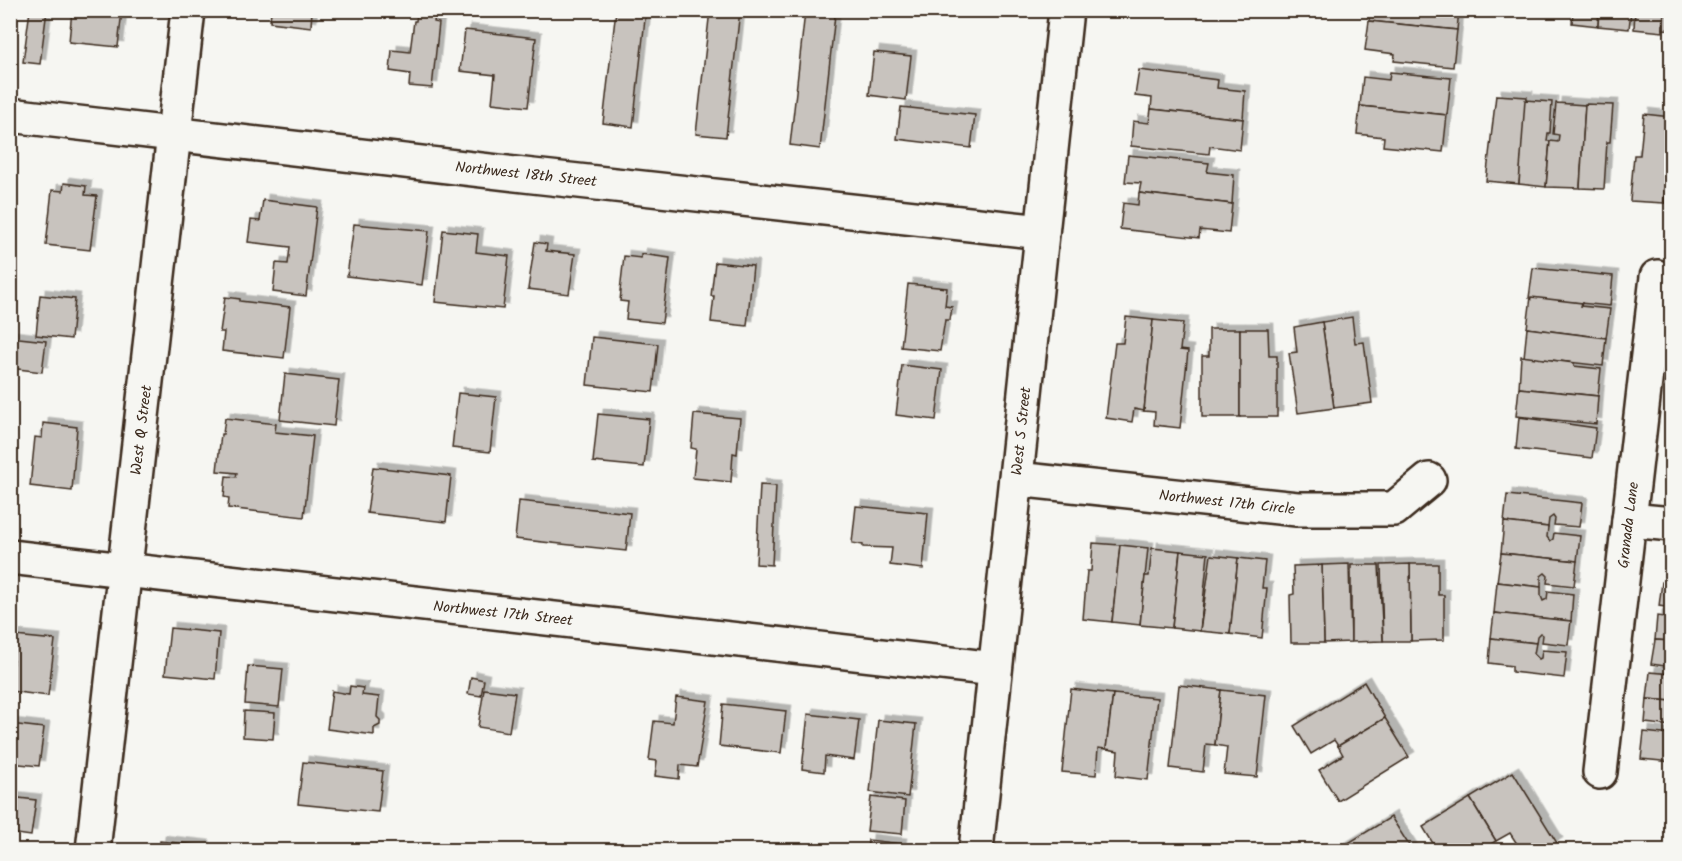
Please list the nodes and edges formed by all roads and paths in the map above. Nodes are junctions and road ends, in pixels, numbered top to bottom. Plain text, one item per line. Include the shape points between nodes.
1 (188, 10) edge
2 (1066, 10) edge
3 (10, 115) edge
4 (174, 134) junction
5 (1042, 232) junction
6 (1657, 277) dead end
7 (1016, 479) junction
8 (1429, 480) dead end
9 (1629, 520) junction
10 (1671, 524) edge
11 (10, 557) edge
12 (125, 570) junction
13 (995, 669) junction
14 (1600, 772) dead end
15 (93, 850) edge
16 (975, 850) edge

1 - 4 street, West Q Street
2 - 5 street, West S Street
3 - 4 street, Northwest 18th Street
4 - 5 street, Northwest 18th Street
4 - 12 street, West Q Street
5 - 7 street, West S Street
6 - 9 street, Granada Lane
7 - 8 street, Northwest 17th Circle via 1297,509 1394,509
7 - 13 street, West S Street
9 - 10 street
9 - 14 street, Granada Lane
11 - 12 street, Northwest 17th Street
12 - 13 street, Northwest 17th Street
12 - 15 street, West Q Street
13 - 16 street, West S Street

